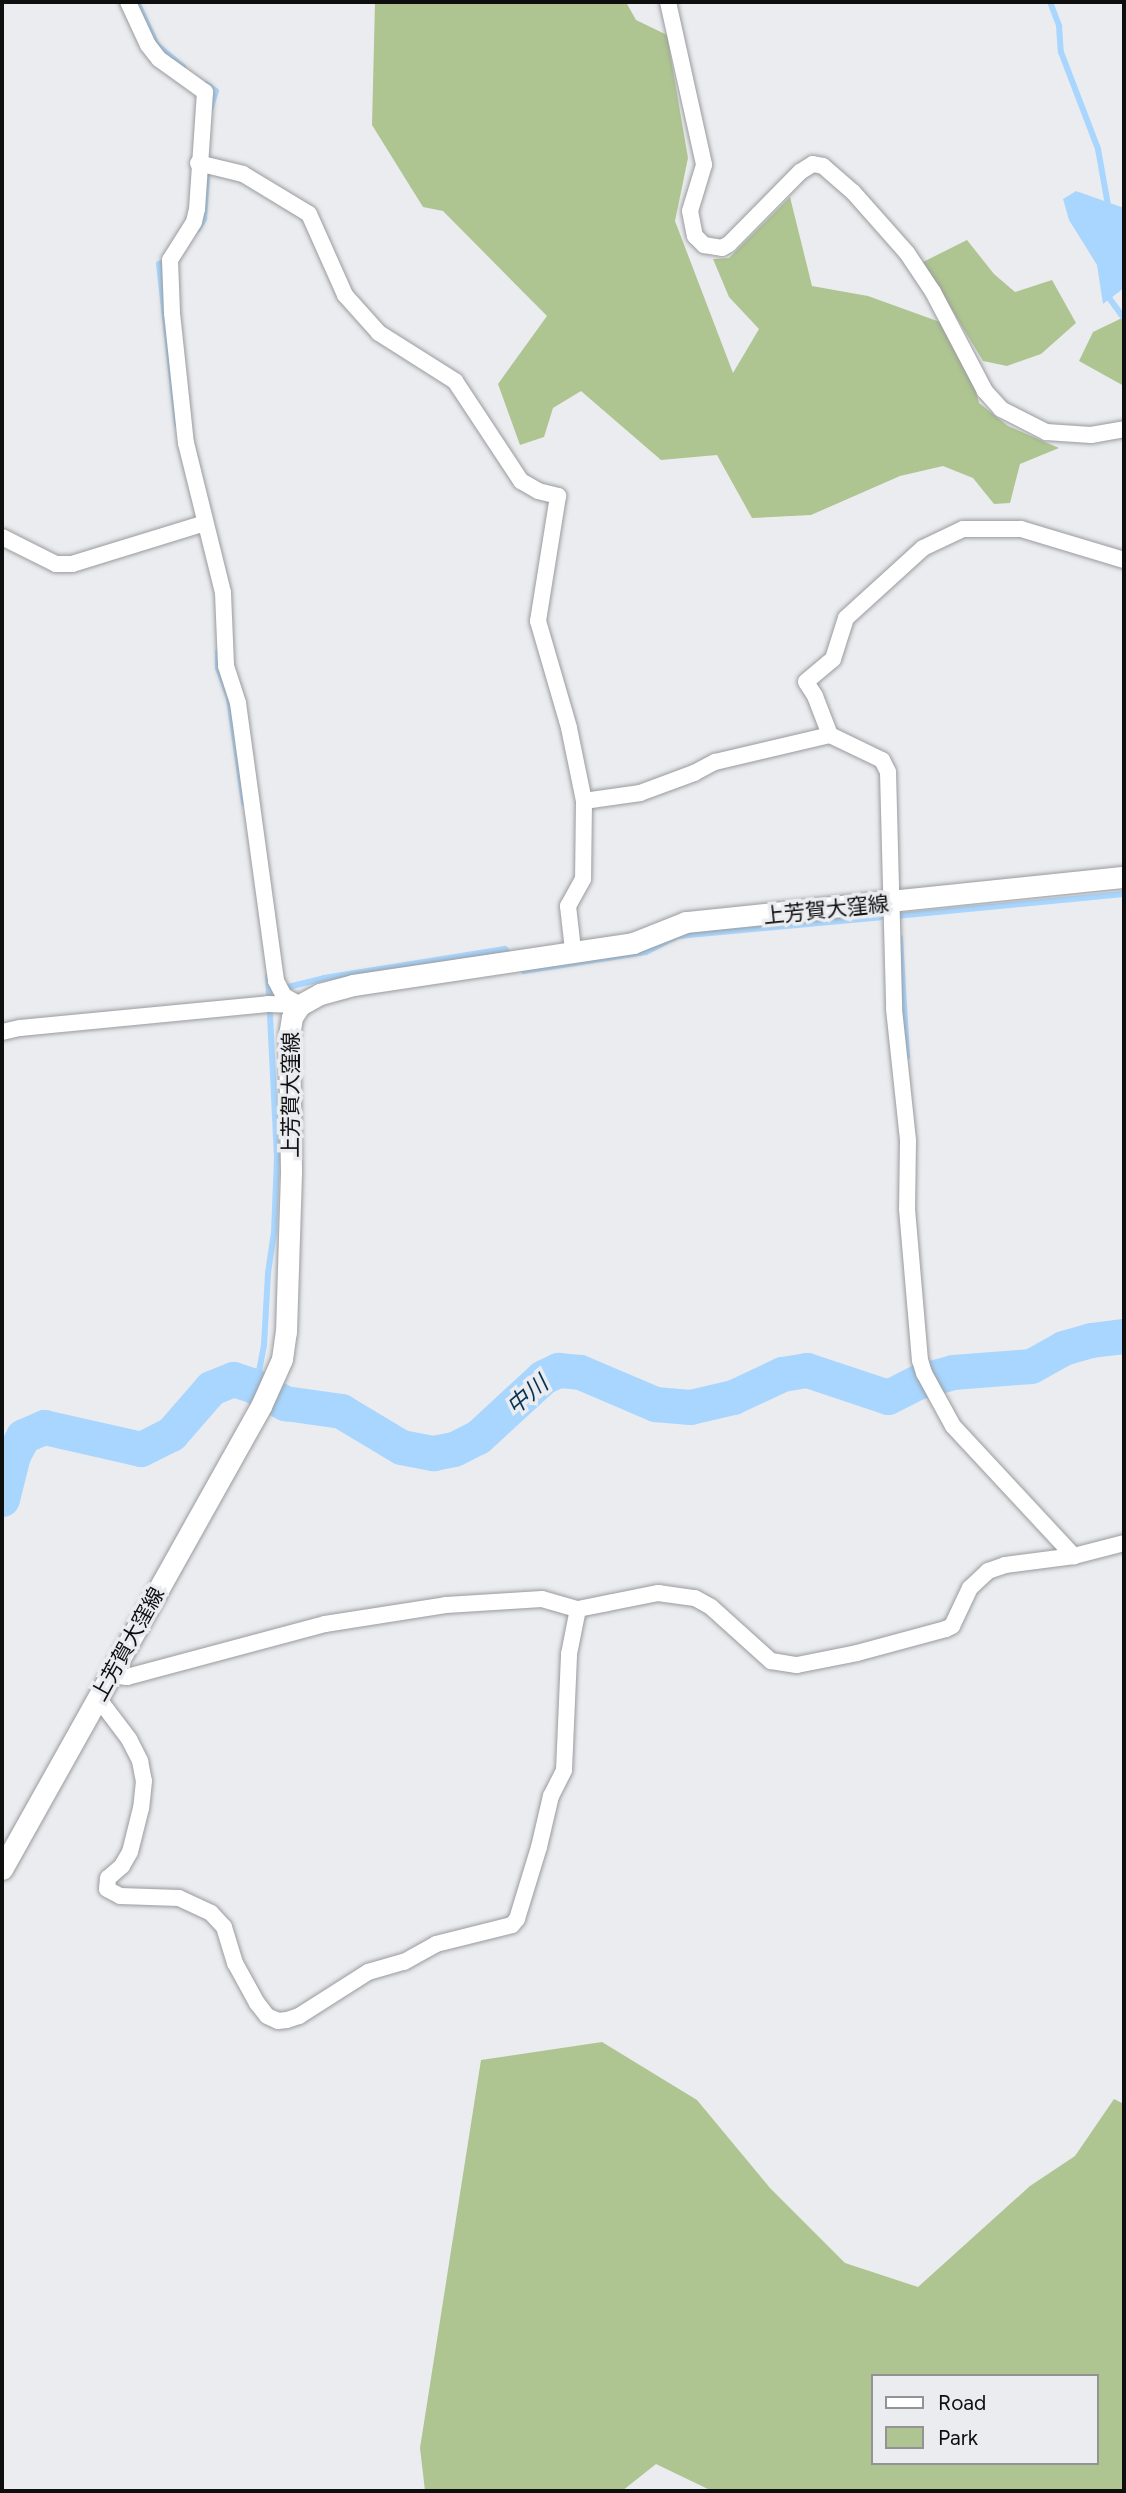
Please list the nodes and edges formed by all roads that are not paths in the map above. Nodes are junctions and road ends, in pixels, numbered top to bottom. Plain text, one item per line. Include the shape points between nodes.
1 (128, 2) edge
2 (668, 2) edge
3 (203, 164) junction
4 (1124, 429) edge
5 (201, 524) junction
6 (2, 537) edge
7 (1124, 559) edge
8 (830, 735) junction
9 (584, 801) junction
10 (1124, 877) edge
11 (892, 903) junction
12 (573, 950) junction
13 (300, 1005) junction
14 (2, 1032) edge
15 (1124, 1543) edge
16 (1074, 1556) junction
17 (578, 1609) junction
18 (110, 1675) junction
19 (98, 1698) junction
20 (2, 1869) edge

1 - 3 street via 159,59 205,92
2 - 4 street via 704,165 690,211 695,236 704,245 722,248 729,244 800,172 813,164 823,166 853,192 907,253 985,391 1001,409 1046,432 1091,435
3 - 5 street via 194,222 170,261 186,443
3 - 9 street via 243,174 309,214 345,295 379,333 455,381 521,481 558,496 538,621 569,728
5 - 6 street via 72,565 56,564
5 - 13 street via 223,593 226,666 238,703 276,981 284,996
7 - 8 street via 1021,529 963,528 923,548 846,618 833,659 806,682
8 - 9 street via 715,762 640,793
8 - 11 street via 881,760 888,772
9 - 12 street via 583,879 568,906
10 - 11 main road, 上芳賀大窪線
11 - 12 main road, 上芳賀大窪線 via 687,922 633,943
11 - 16 street via 894,1009 908,1142 907,1209 920,1360 930,1389 953,1426
12 - 13 main road, 上芳賀大窪線 via 353,985
13 - 14 street via 270,1004
13 - 18 main road, 上芳賀大窪線 via 292,1017 289,1036 286,1332 273,1382
15 - 16 street
16 - 17 street via 988,1571 970,1588 946,1629 797,1665 771,1661 695,1598 658,1593
17 - 18 street via 541,1599 446,1605 325,1624 127,1677
17 - 19 street via 569,1654 564,1770 551,1796 517,1919 512,1925 436,1944 404,1962 368,1972 287,2020 267,2016 257,2003 234,1963 224,1927 211,1913 179,1898 112,1895 107,1889 108,1878 130,1852 144,1781 129,1739
18 - 19 main road, 上芳賀大窪線
19 - 20 main road, 上芳賀大窪線

